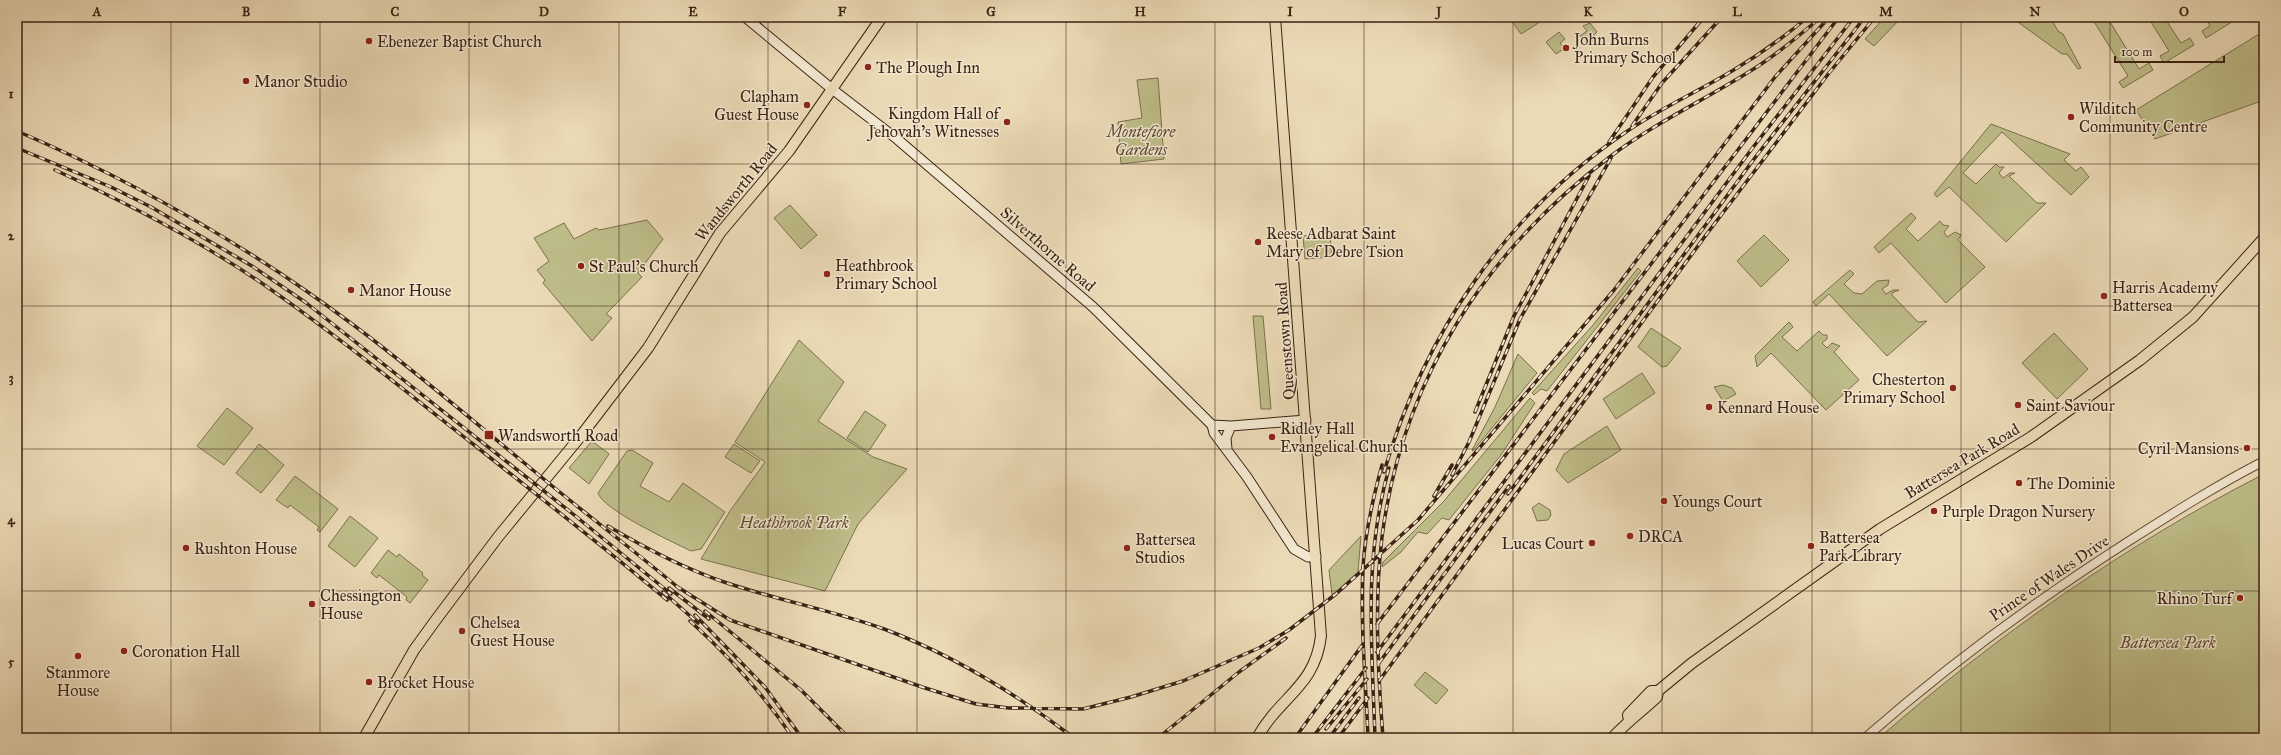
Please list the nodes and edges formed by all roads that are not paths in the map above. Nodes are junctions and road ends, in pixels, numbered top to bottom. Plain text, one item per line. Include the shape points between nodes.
1 (745, 17) edge
2 (882, 17) edge
3 (1275, 17) edge
4 (832, 89) junction
5 (2264, 238) edge
6 (1306, 420) junction
7 (1212, 425) junction
8 (1230, 426) junction
9 (1227, 449) junction
10 (2264, 461) edge
11 (1316, 556) junction
12 (364, 738) edge
13 (1257, 738) edge
14 (1612, 738) edge
15 (1864, 738) edge

1 - 4 main road, Silverthorne Road
2 - 4 main road, Wandsworth Road
3 - 6 main road, Queenstown Road
4 - 7 main road, Silverthorne Road via 897,139 1093,307
4 - 12 main road, Wandsworth Road via 789,151 720,233 648,348 580,437 498,537 414,650
5 - 14 main road, Battersea Park Road via 2193,317 2140,360 2031,437 1880,529 1692,663 1658,691 1657,697
6 - 8 main road
6 - 11 main road, Queenstown Road
7 - 8 main road
7 - 9 main road, Silverthorne Road via 1214,433
8 - 9 main road via 1226,438
9 - 11 main road, Silverthorne Road via 1294,549 1308,557
10 - 15 street, Prince of Wales Drive via 2206,492 2060,585 1972,649
11 - 13 main road, Queenstown Road via 1321,636 1317,658 1308,677 1269,718

